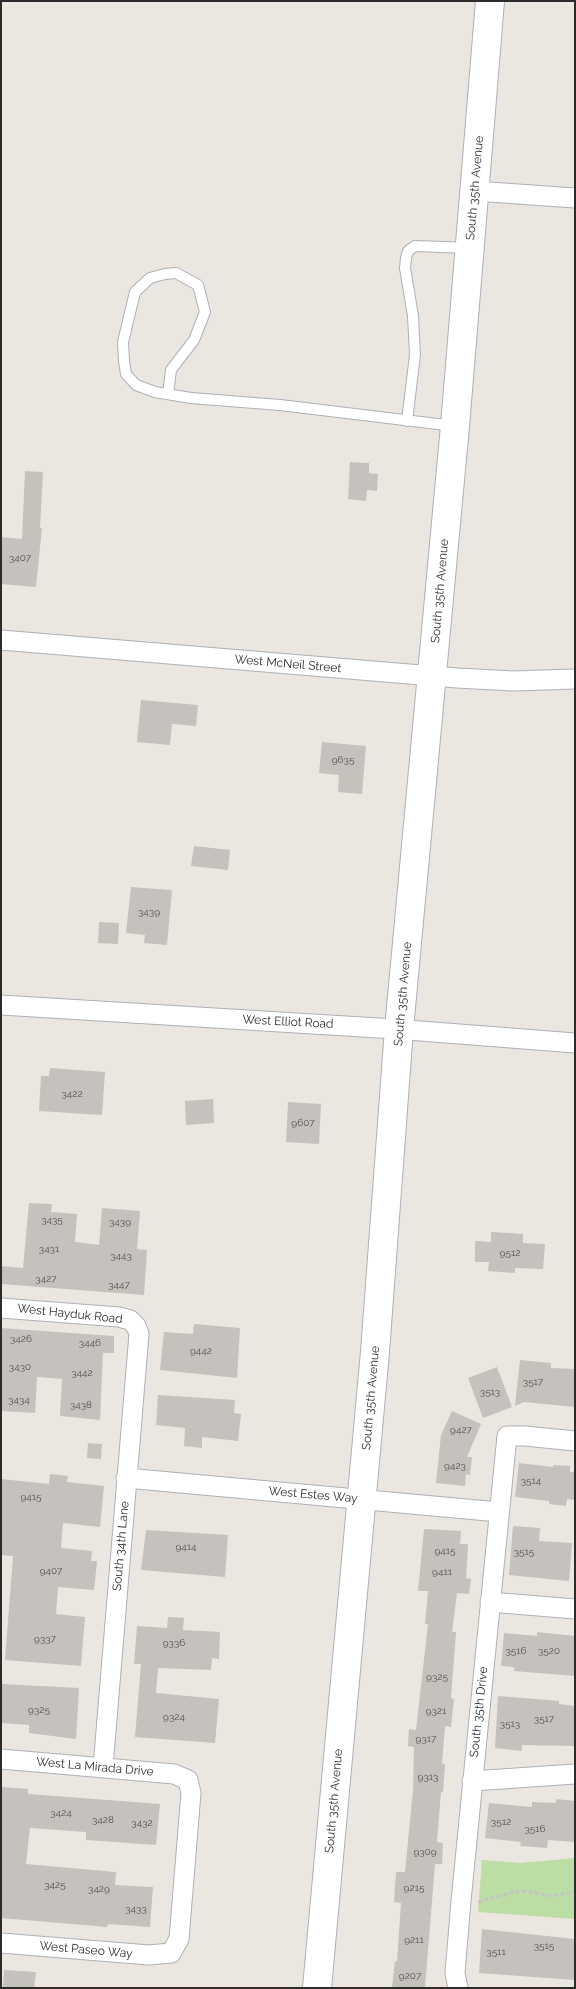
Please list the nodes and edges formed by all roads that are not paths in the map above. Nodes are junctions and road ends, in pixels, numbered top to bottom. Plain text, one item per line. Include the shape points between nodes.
1 (490, 1) edge
2 (475, 191) junction
3 (575, 198) edge
4 (470, 248) junction
5 (168, 394) junction
6 (407, 421) junction
7 (455, 426) junction
8 (1, 640) edge
9 (433, 676) junction
10 (575, 679) edge
11 (1, 1005) edge
12 (399, 1029) junction
13 (575, 1043) edge
14 (1, 1308) edge
15 (136, 1326) joint
16 (575, 1441) edge
17 (126, 1478) junction
18 (362, 1499) junction
19 (499, 1512) junction
20 (490, 1602) junction
21 (575, 1609) edge
22 (1, 1759) edge
23 (103, 1767) junction
24 (575, 1774) edge
25 (472, 1781) junction
26 (1, 1943) edge
27 (171, 1953) joint
28 (317, 1988) edge
29 (458, 1988) edge

1 - 2 street, South 35th Avenue
2 - 3 street
2 - 4 street, South 35th Avenue
4 - 6 lane via 415,246 408,251 405,268 415,355
4 - 7 street, South 35th Avenue
5 - 5 lane via 136,385 126,374 123,342 135,292 150,278 176,274 198,285 205,312 194,340 171,370
5 - 6 lane
6 - 7 lane
7 - 9 street, South 35th Avenue
8 - 9 street, West McNeil Street
9 - 10 street, West McNeil Street via 513,682
9 - 12 street, South 35th Avenue
11 - 12 street, West Elliot Road
12 - 13 street, West Elliot Road
12 - 18 street, South 35th Avenue
14 - 15 street, West Hayduk Road via 119,1317
15 - 17 street, South 34th Lane via 139,1347
16 - 19 street, South 35th Drive via 507,1436
17 - 18 street, West Estes Way
17 - 23 street, South 34th Lane
18 - 19 street, West Estes Way
18 - 28 street, South 35th Avenue
19 - 20 street, South 35th Drive
20 - 21 street
20 - 25 street, South 35th Drive
22 - 23 street, West La Mirada Drive
23 - 27 street, West La Mirada Drive via 174,1774 188,1780 191,1793 179,1939
24 - 25 street
25 - 29 street, South 35th Drive via 455,1973
26 - 27 street, West Paseo Way via 149,1955

